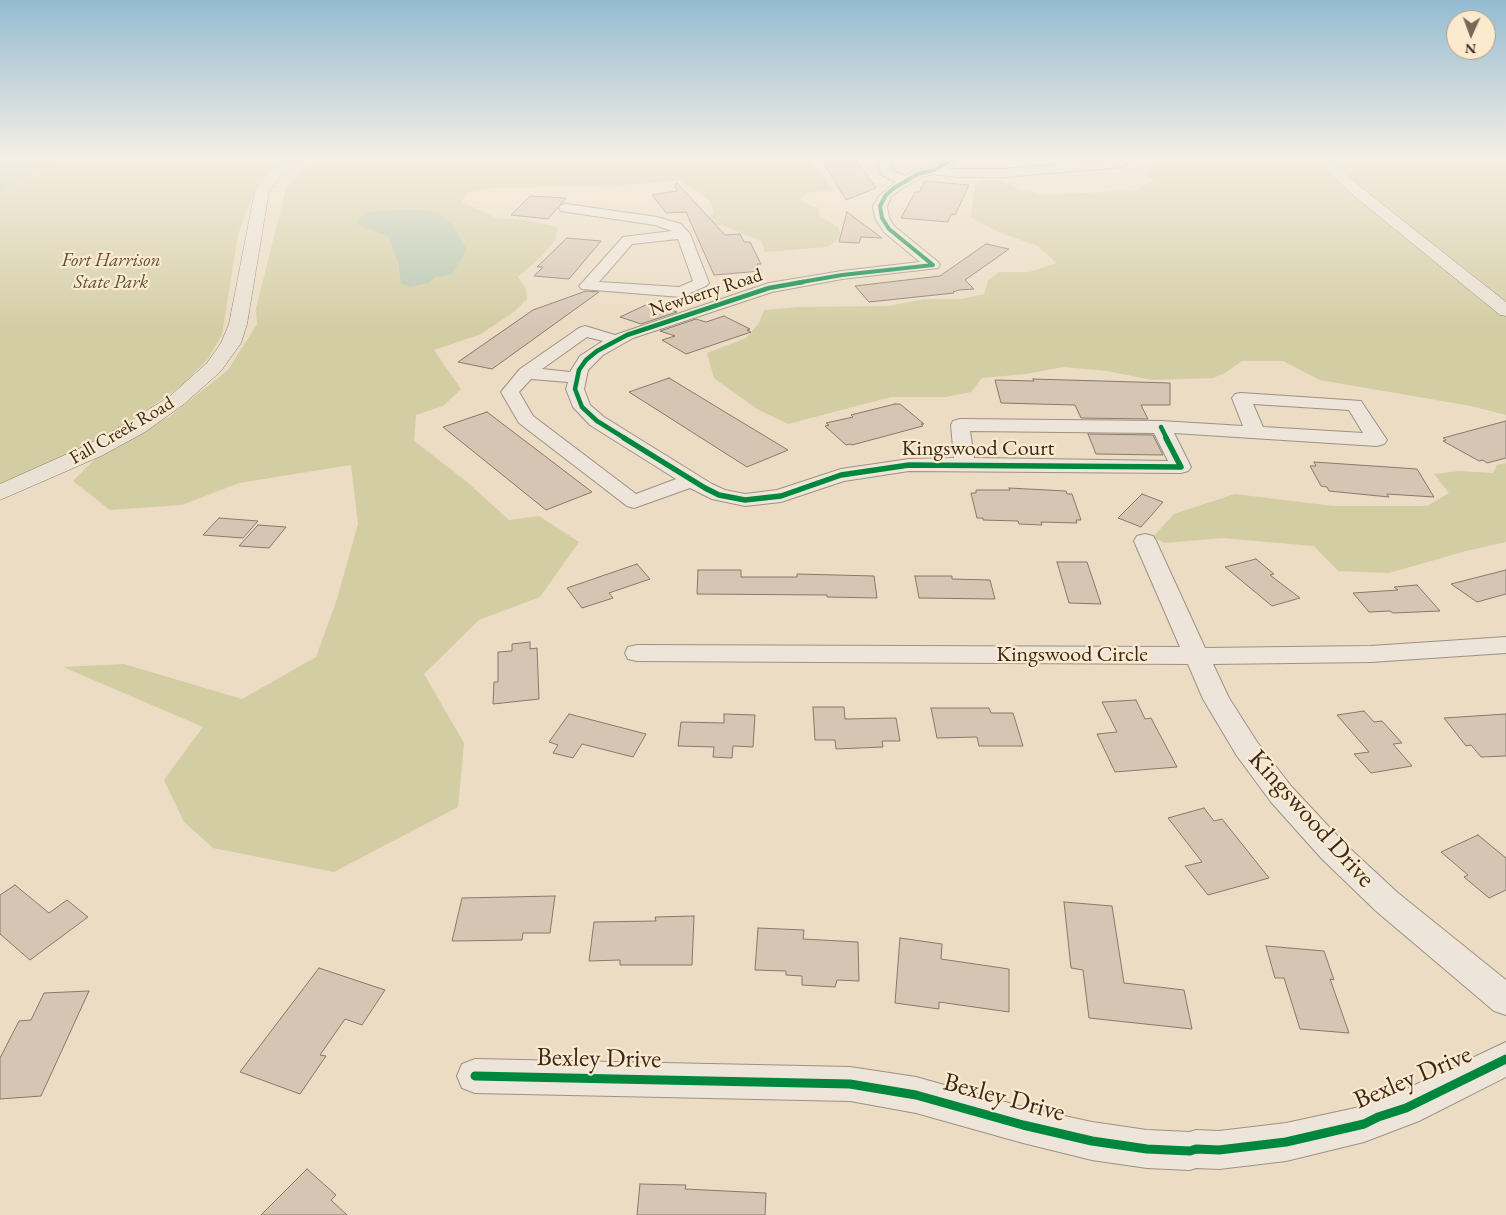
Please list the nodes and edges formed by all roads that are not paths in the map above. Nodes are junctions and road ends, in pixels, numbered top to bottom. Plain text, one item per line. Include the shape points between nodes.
1 (257, 217) edge
2 (626, 217) edge
3 (881, 217) edge
4 (1389, 217) edge
5 (684, 234) junction
6 (681, 292) junction
7 (697, 311) junction
8 (1506, 311) edge
9 (616, 340) junction
10 (526, 373) junction
11 (576, 378) junction
12 (1161, 426) junction
13 (1255, 432) junction
14 (966, 464) junction
15 (692, 480) junction
16 (0, 493) edge
17 (1144, 541) dead end
18 (1506, 645) edge
19 (637, 653) dead end
20 (1196, 656) junction
21 (1506, 1000) edge
22 (1506, 1059) edge
23 (475, 1076) dead end

1 - 16 main road, Fall Creek Road via 238,324 231,343 211,370 177,400 137,427 93,451
2 - 5 street via 662,222
3 - 7 street, Newberry Road via 893,233 933,265 842,274 769,288
4 - 8 main road
5 - 6 street via 701,283
5 - 6 street via 628,240 587,286
6 - 7 street
7 - 9 street, Newberry Road
9 - 10 street via 585,331
9 - 11 street, Newberry Road via 590,357
10 - 11 street
10 - 15 street via 510,392 526,419 634,502
11 - 15 street, Kingswood Court via 576,396 592,417
12 - 13 street, Kingswood Court
12 - 14 street, Kingswood Court via 960,425
12 - 14 street, Kingswood Court via 1181,467
13 - 13 street, Kingswood Court via 1377,440 1355,405 1241,398
14 - 15 street, Kingswood Court via 909,465 858,472 781,496 754,500 719,495
17 - 20 street, Kingswood Drive
18 - 20 street, Kingswood Circle via 1371,654
19 - 20 street, Kingswood Circle
20 - 21 street, Kingswood Drive via 1216,699 1247,749 1315,832 1387,902
22 - 23 street, Bexley Drive via 1406,1108 1364,1124 1286,1142 1190,1151 1092,1141 916,1095 850,1084

